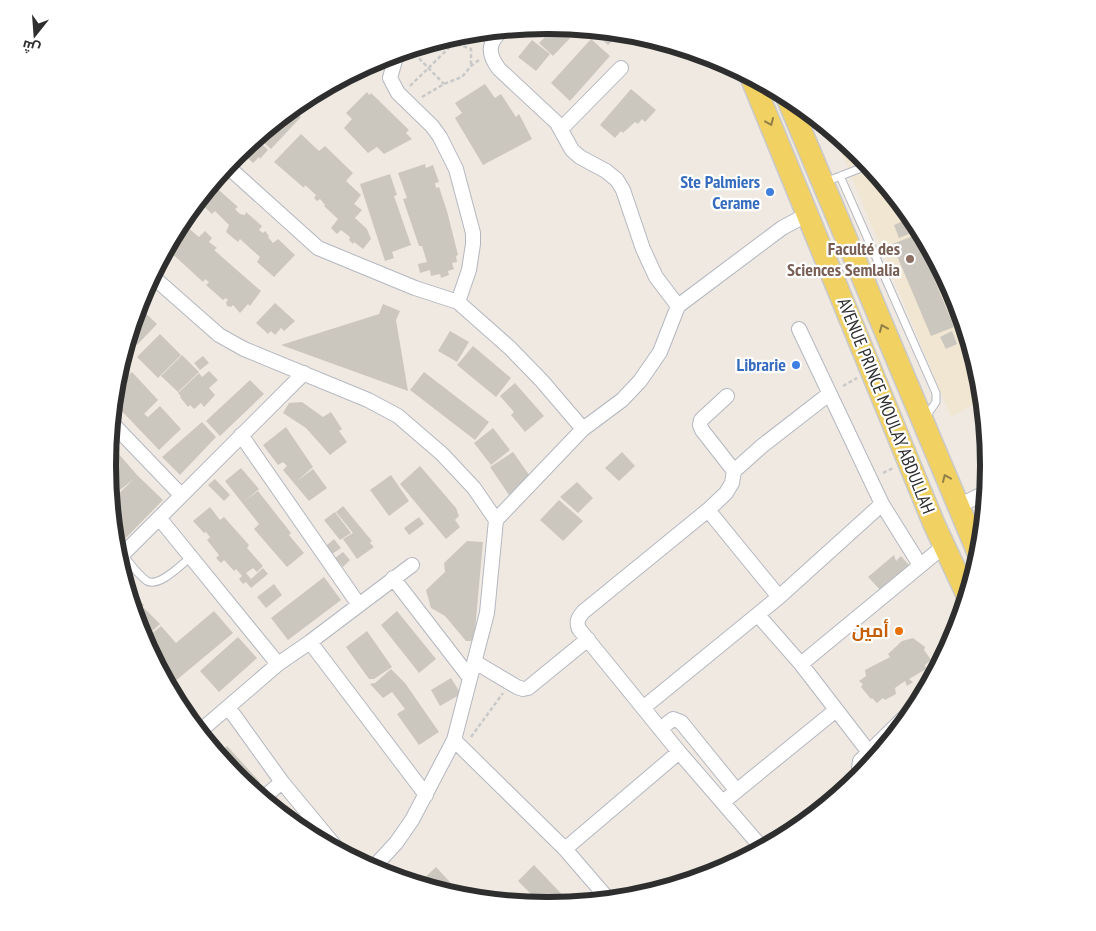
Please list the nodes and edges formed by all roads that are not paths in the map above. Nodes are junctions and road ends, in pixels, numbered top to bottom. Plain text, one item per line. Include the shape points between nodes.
1 (496, 37) edge
2 (394, 63) edge
3 (621, 68) dead end
4 (756, 88) edge
5 (795, 112) edge
6 (561, 129) junction
7 (861, 169) edge
8 (233, 171) edge
9 (832, 180) junction
10 (808, 214) junction
11 (158, 281) edge
12 (458, 302) junction
13 (678, 306) junction
14 (799, 329) dead end
15 (304, 373) junction
16 (829, 394) junction
17 (727, 396) dead end
18 (118, 429) edge
19 (583, 430) junction
20 (241, 435) junction
21 (734, 470) junction
22 (181, 495) junction
23 (979, 498) edge
24 (882, 504) junction
25 (957, 506) junction
26 (708, 510) junction
27 (160, 519) junction
28 (496, 520) junction
29 (973, 541) edge
30 (944, 546) junction
31 (125, 552) edge
32 (191, 557) junction
33 (128, 564) edge
34 (412, 565) dead end
35 (920, 566) junction
36 (393, 578) junction
37 (963, 585) edge
38 (780, 597) junction
39 (359, 605) junction
40 (758, 615) junction
41 (588, 639) junction
42 (310, 642) junction
43 (475, 662) junction
44 (278, 664) junction
45 (801, 664) junction
46 (470, 678) junction
47 (228, 707) junction
48 (643, 708) junction
49 (836, 710) junction
50 (204, 727) edge
51 (660, 729) junction
52 (886, 734) edge
53 (458, 744) junction
54 (868, 751) junction
55 (679, 752) junction
56 (860, 764) edge
57 (282, 782) junction
58 (737, 791) junction
59 (267, 794) edge
60 (426, 795) junction
61 (723, 802) junction
62 (326, 835) edge
63 (757, 843) edge
64 (565, 849) junction
65 (378, 862) edge
66 (604, 894) edge

1 - 6 street via 490,52 492,60
2 - 12 street via 390,78 405,100 440,137 456,169 473,233 469,270
3 - 6 street
4 -> 10 main road, AVENUE PRINCE MOULAY ABDULLAH
5 - 9 main road, AVENUE PRINCE MOULAY ABDULLAH
6 - 13 street via 572,150 617,180 642,249 656,277
7 - 9 lane
8 - 12 street via 318,248
25 -> 9 main road, AVENUE PRINCE MOULAY ABDULLAH via 922,422
10 - 13 street via 782,228
10 - 30 main road, AVENUE PRINCE MOULAY ABDULLAH
11 - 15 street via 219,335
12 - 19 street via 516,354
13 - 19 street via 660,352 640,381 622,400
14 - 16 street
15 - 20 street
15 - 28 street via 398,416 442,454 474,488
16 - 21 street
16 - 24 street
17 - 21 street via 701,420 700,425
18 - 22 street
19 - 28 street
20 - 22 street
20 - 39 street
21 - 26 street via 726,493
22 - 27 street
23 - 25 street
24 - 35 street
24 - 38 street
25 - 29 main road, AVENUE PRINCE MOULAY ABDULLAH
26 - 38 street
26 - 41 street via 583,612 577,625
27 - 31 street
27 - 32 street
28 - 43 street via 487,613
30 - 35 street
30 - 37 main road, AVENUE PRINCE MOULAY ABDULLAH
32 - 33 lane via 154,583
32 - 44 street
34 - 36 street
35 - 45 street
36 - 39 street
36 - 46 street
38 - 40 street
39 - 42 street
40 - 45 street
40 - 48 street
41 - 43 street via 528,688 510,684
41 - 48 street
42 - 44 street
42 - 60 street
43 - 46 street
44 - 47 street
45 - 49 street
46 - 53 street
47 - 50 street
47 - 57 street
48 - 51 street
49 - 54 street
49 - 58 street
51 - 55 street
51 - 58 street via 673,720 681,722
52 - 54 street
53 - 60 street
53 - 64 street
54 - 56 street
55 - 61 street
55 - 64 street
57 - 59 street
57 - 62 street
58 - 61 street
60 - 65 street via 396,843
61 - 63 street
64 - 66 street

